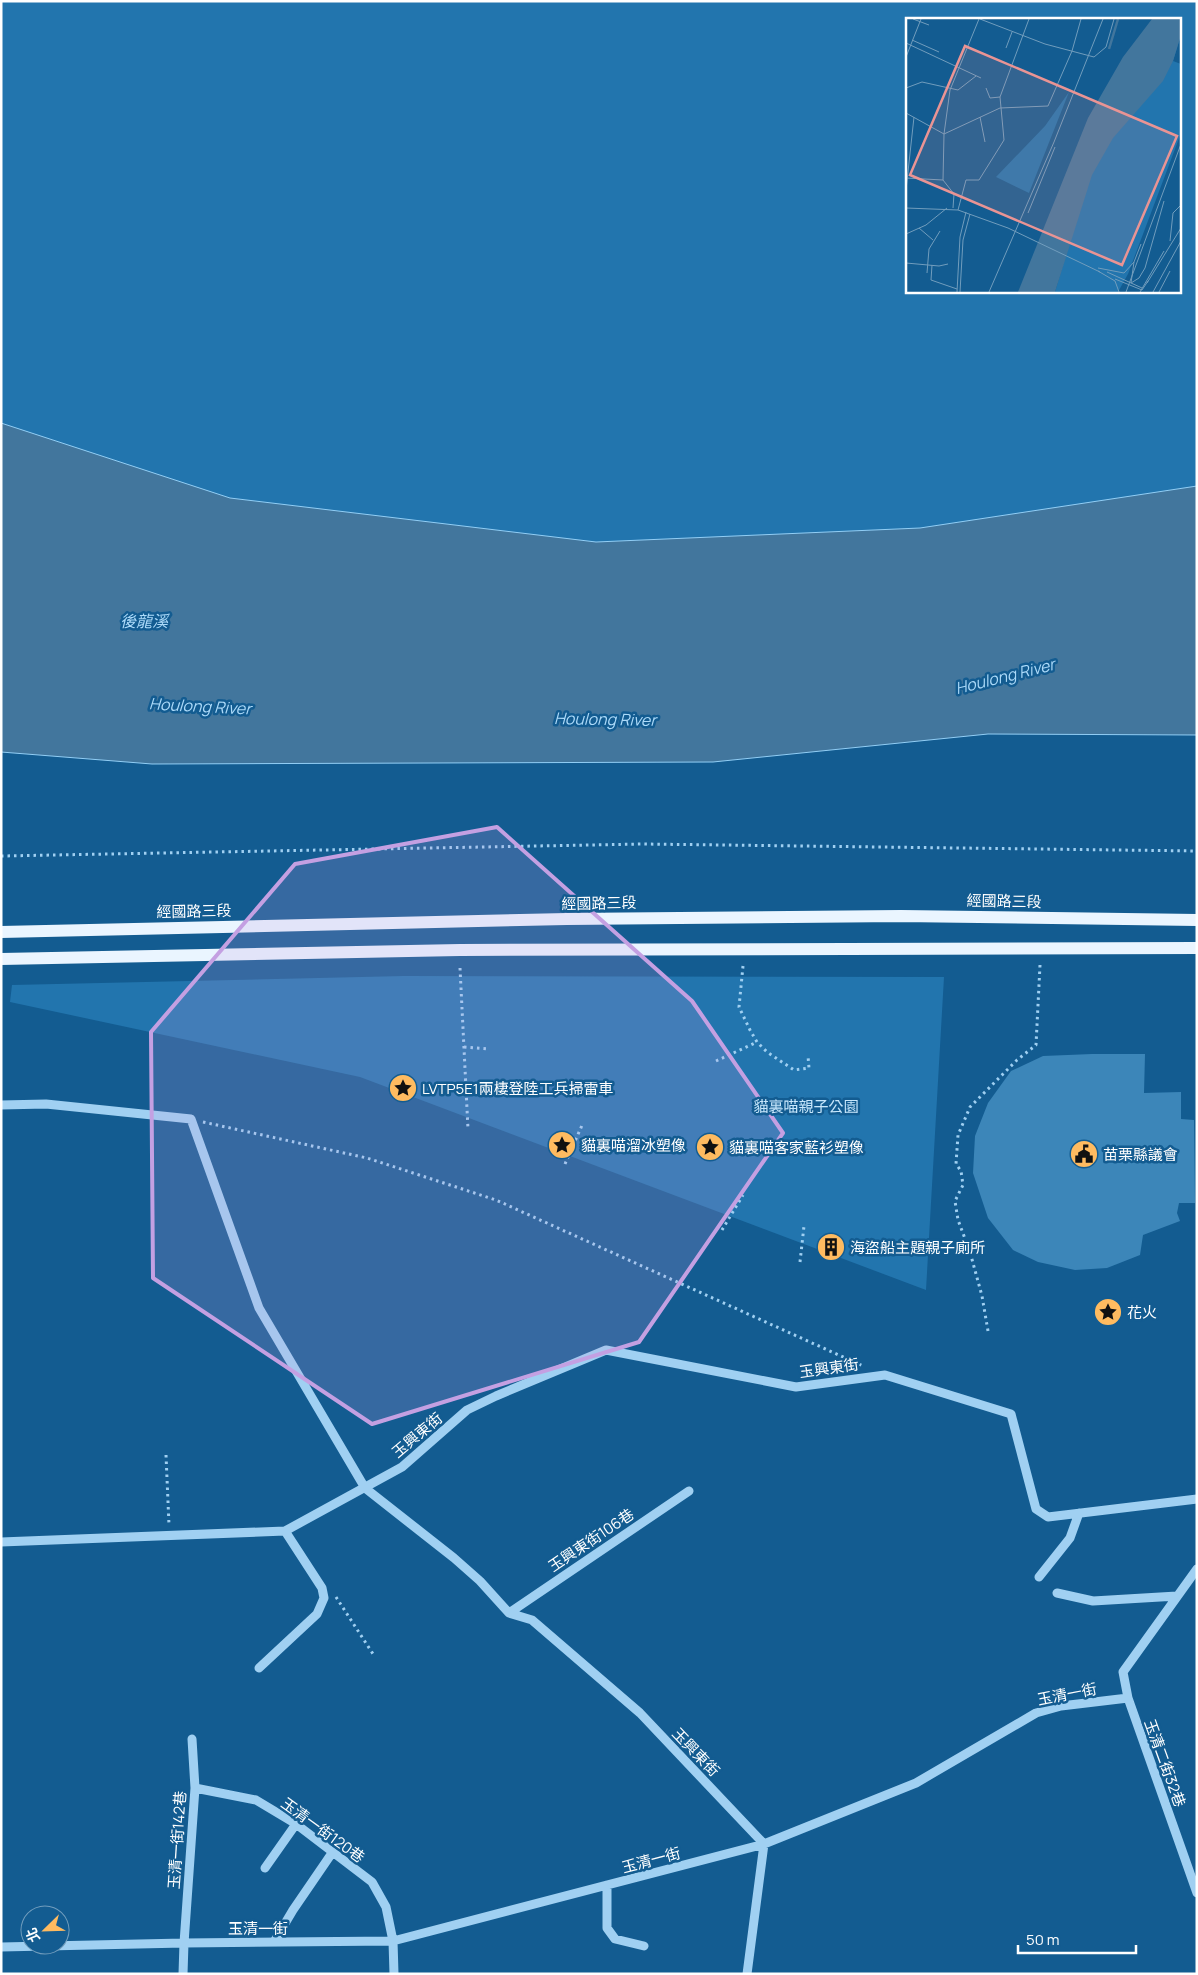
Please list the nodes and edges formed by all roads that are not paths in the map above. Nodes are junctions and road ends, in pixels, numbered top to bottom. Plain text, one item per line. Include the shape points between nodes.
1 (1197, 920) edge
2 (1, 932) edge
3 (1197, 948) edge
4 (1, 959) edge
5 (1, 1105) edge
6 (365, 1488) junction
7 (689, 1491) dead end
8 (1197, 1499) edge
9 (1079, 1513) junction
10 (285, 1530) junction
11 (1, 1542) edge
12 (1197, 1569) edge
13 (1038, 1577) dead end
14 (1057, 1592) dead end
15 (1177, 1596) junction
16 (509, 1613) junction
17 (259, 1668) dead end
18 (1128, 1698) junction
19 (192, 1739) dead end
20 (195, 1788) junction
21 (296, 1824) junction
22 (764, 1844) junction
23 (332, 1853) junction
24 (266, 1868) dead end
25 (607, 1885) junction
26 (1197, 1893) edge
27 (393, 1941) junction
28 (274, 1942) junction
29 (184, 1943) junction
30 (1, 1946) edge
31 (644, 1946) dead end
32 (183, 1974) edge
33 (394, 1974) edge
34 (747, 1974) edge

1 - 2 main road, 經國路三段 via 872,916
3 - 4 main road via 470,950
5 - 6 lane via 46,1104 191,1119 260,1308
6 - 9 lane, 玉興東街 via 402,1467 468,1410 606,1350 796,1387 884,1375 1011,1414 1036,1509 1048,1517
6 - 10 lane, 玉興東街
6 - 16 lane, 玉興東街 via 454,1558
7 - 16 lane, 玉興東街106巷
8 - 9 lane, 玉興東街
9 - 13 lane via 1070,1538
10 - 11 lane, 玉興東街
10 - 17 lane via 324,1598 317,1614
12 - 15 lane
14 - 15 lane via 1093,1601
15 - 18 lane via 1123,1672
16 - 22 lane, 玉興東街 via 532,1620 640,1714
18 - 22 lane, 玉清一街 via 1061,1706 1036,1713 916,1783
18 - 26 lane, 玉清二街32巷
19 - 20 lane, 玉清一街142巷
20 - 21 lane, 玉清一街120巷 via 256,1800
20 - 29 lane, 玉清一街142巷
21 - 23 lane, 玉清一街120巷
21 - 24 lane
22 - 25 lane, 玉清一街
22 - 34 lane
23 - 27 lane, 玉清一街120巷 via 372,1882 386,1908
23 - 28 lane
25 - 27 lane, 玉清一街
25 - 31 lane via 608,1928 615,1939
27 - 28 lane, 玉清一街
27 - 33 lane, 玉清一街120巷
28 - 29 lane, 玉清一街
29 - 30 lane, 玉清一街
29 - 32 lane, 玉清一街142巷

